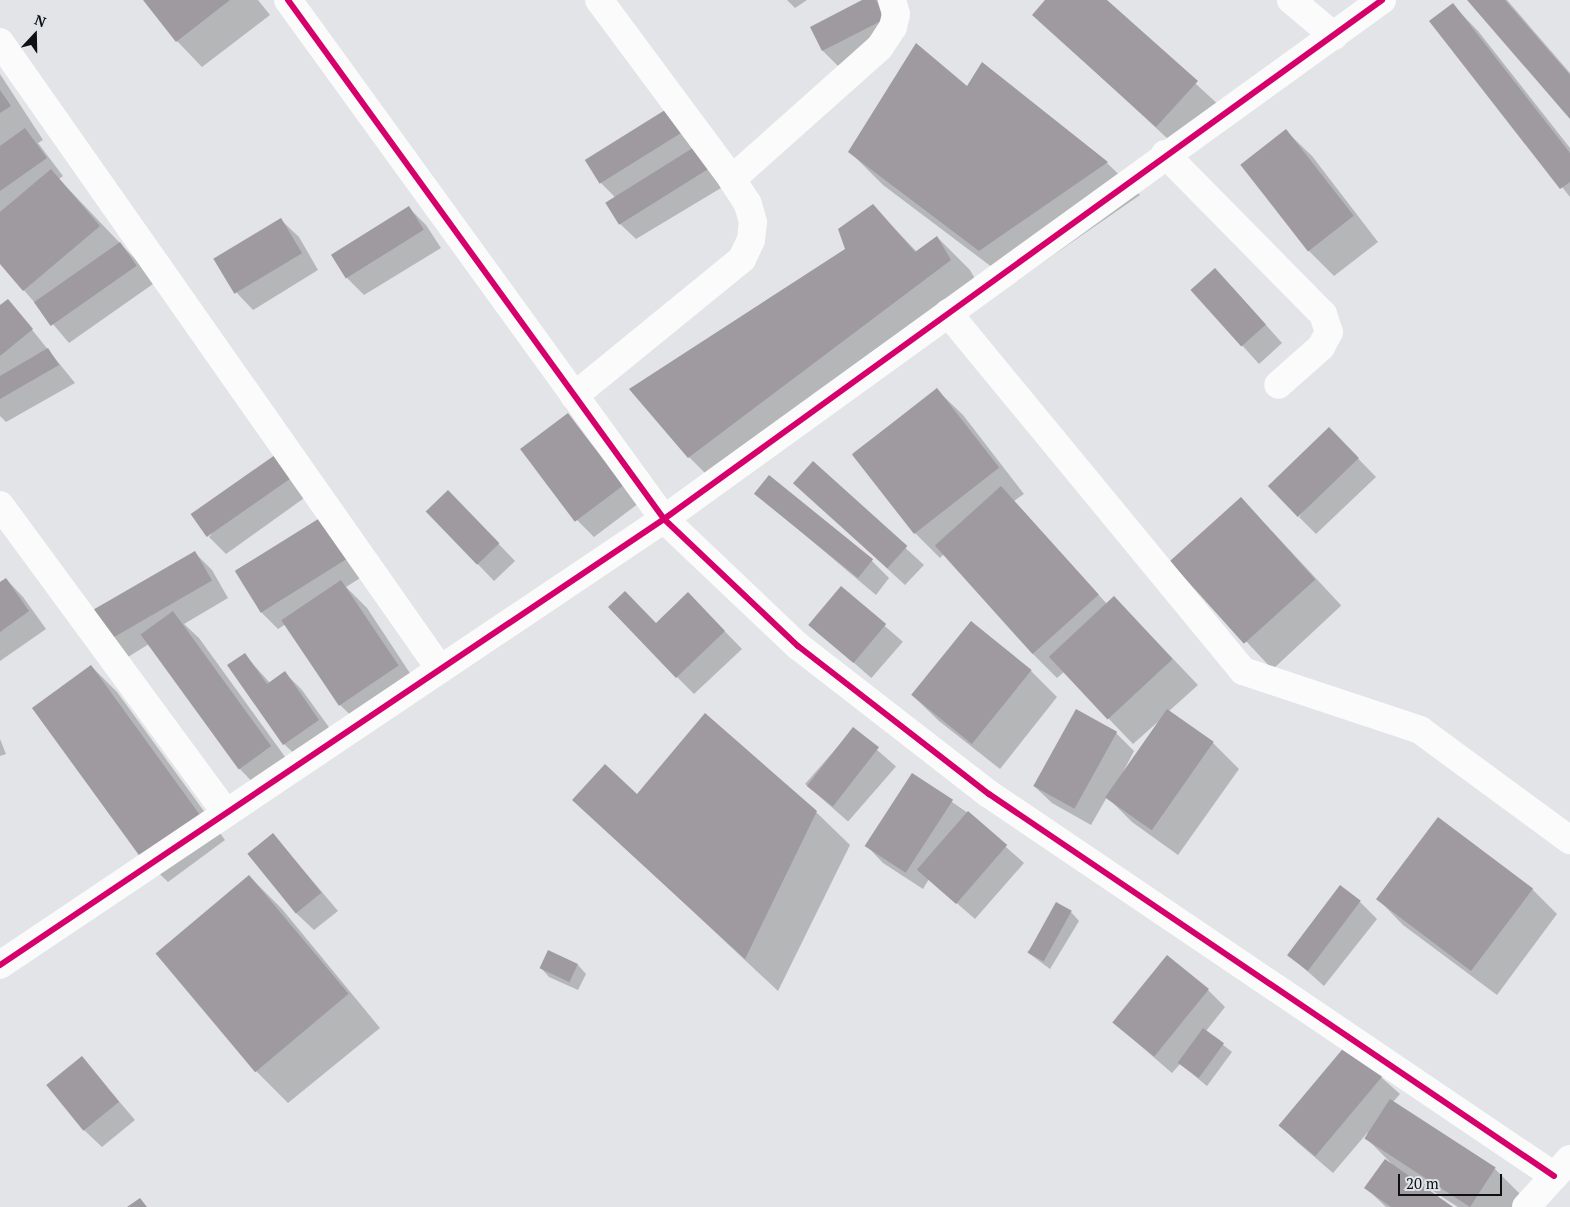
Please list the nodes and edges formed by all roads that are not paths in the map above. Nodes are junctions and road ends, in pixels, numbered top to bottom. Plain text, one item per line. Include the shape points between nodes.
1 (288, 0) edge
2 (599, 0) edge
3 (892, 0) edge
4 (1291, 0) edge
5 (1382, 0) edge
6 (1334, 36) junction
7 (0, 42) edge
8 (1165, 154) junction
9 (732, 179) junction
10 (948, 313) junction
11 (1278, 386) dead end
12 (574, 396) junction
13 (0, 505) edge
14 (664, 519) junction
15 (440, 669) junction
16 (226, 813) junction
17 (1570, 840) edge
18 (0, 965) edge
19 (1562, 1167) edge
20 (1526, 1207) edge

1 - 12 street
2 - 9 street
3 - 9 street via 896,14 893,27 880,47
4 - 6 street
5 - 6 street
6 - 8 street
7 - 15 street
8 - 10 street
8 - 11 street via 1324,314 1329,332 1321,347
9 - 12 street via 748,204 753,222 751,240 742,258
10 - 14 street
10 - 17 street via 1243,671 1420,730
12 - 14 street
13 - 16 street
14 - 15 street
14 - 19 street via 798,646 989,794
15 - 16 street
16 - 18 street
19 - 20 street

